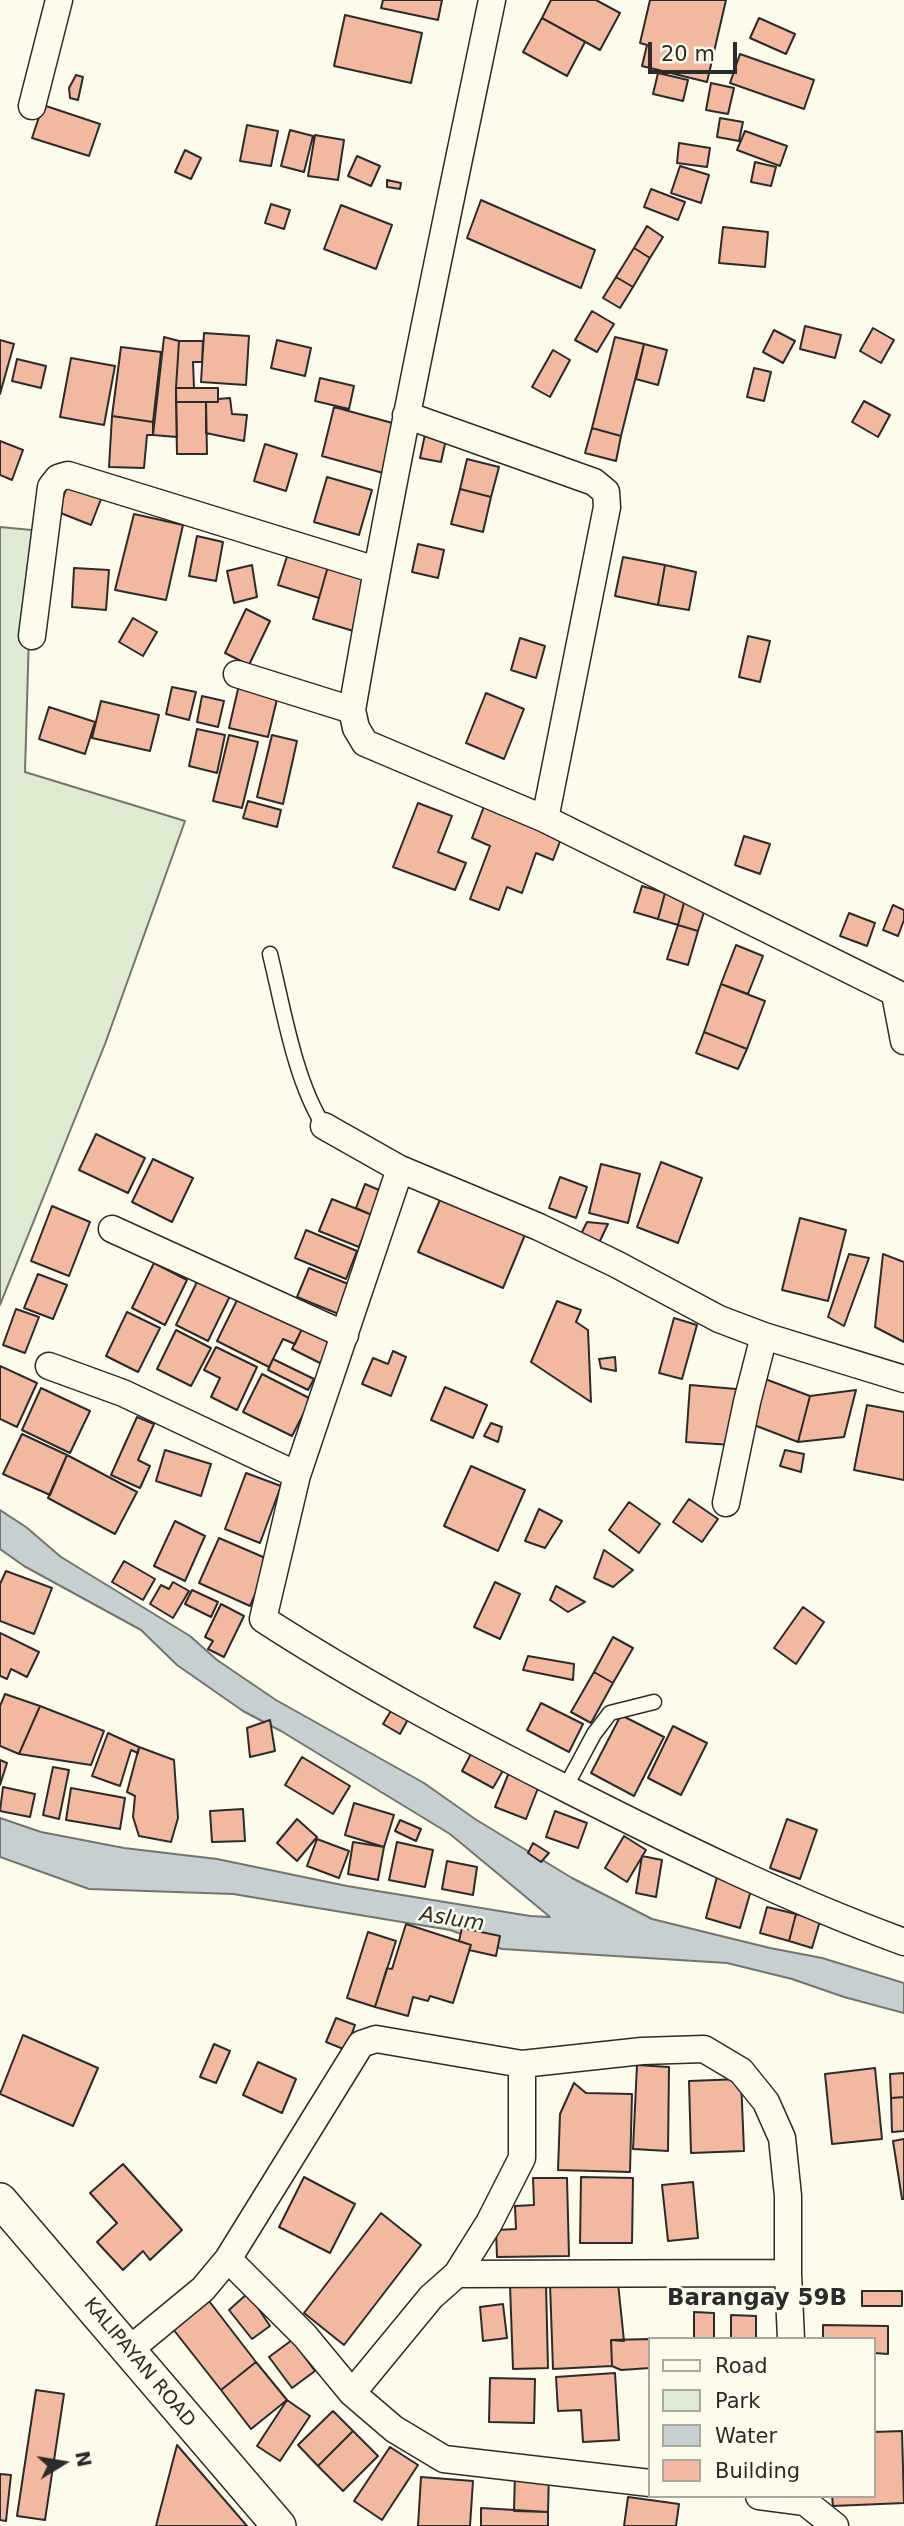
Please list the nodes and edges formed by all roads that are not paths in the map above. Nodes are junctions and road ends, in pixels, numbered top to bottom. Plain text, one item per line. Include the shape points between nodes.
1 (59, 0) edge
2 (492, 0) edge
3 (32, 106) dead end
4 (406, 415) junction
5 (376, 570) junction
6 (32, 636) dead end
7 (237, 674) dead end
8 (352, 710) junction
9 (545, 819) junction
10 (270, 954) dead end
11 (899, 995) edge
12 (904, 1041) edge
13 (324, 1126) joint
14 (400, 1169) junction
15 (112, 1229) dead end
16 (345, 1335) junction
17 (764, 1336) junction
18 (49, 1366) dead end
19 (904, 1380) edge
20 (297, 1475) junction
21 (726, 1503) dead end
22 (653, 1702) dead end
23 (565, 1788) junction
24 (904, 1942) edge
25 (522, 2064) junction
26 (0, 2200) edge
27 (228, 2259) junction
28 (788, 2273) junction
29 (457, 2274) junction
30 (791, 2337) edge
31 (129, 2350) junction
32 (352, 2393) junction
33 (648, 2483) edge
34 (804, 2499) edge
35 (279, 2526) edge
36 (835, 2526) edge

1 - 3 street
2 - 4 street
4 - 5 street
4 - 9 street via 594,482 606,492 607,507
5 - 6 street via 68,475 51,487
5 - 8 street
7 - 8 street
8 - 9 street via 365,743
9 - 11 street
10 - 13 lane via 303,1083
11 - 12 street
13 - 14 street
14 - 16 street
14 - 17 street via 539,1227 719,1319
15 - 16 street
16 - 20 street
17 - 19 street
17 - 21 street
18 - 20 street via 122,1393
20 - 23 street via 263,1619 465,1738
22 - 23 lane via 610,1713
23 - 24 street via 677,1846
25 - 27 street via 376,2039 361,2044
25 - 28 street via 704,2049 741,2071 766,2102 782,2138
25 - 29 street via 522,2158
26 - 31 street, KALIPAYAN ROAD
27 - 31 street via 203,2289
27 - 32 street via 305,2336
28 - 29 street
28 - 30 street
29 - 32 street via 431,2297
31 - 35 street, KALIPAYAN ROAD
32 - 33 street via 394,2429 444,2459
34 - 36 street

